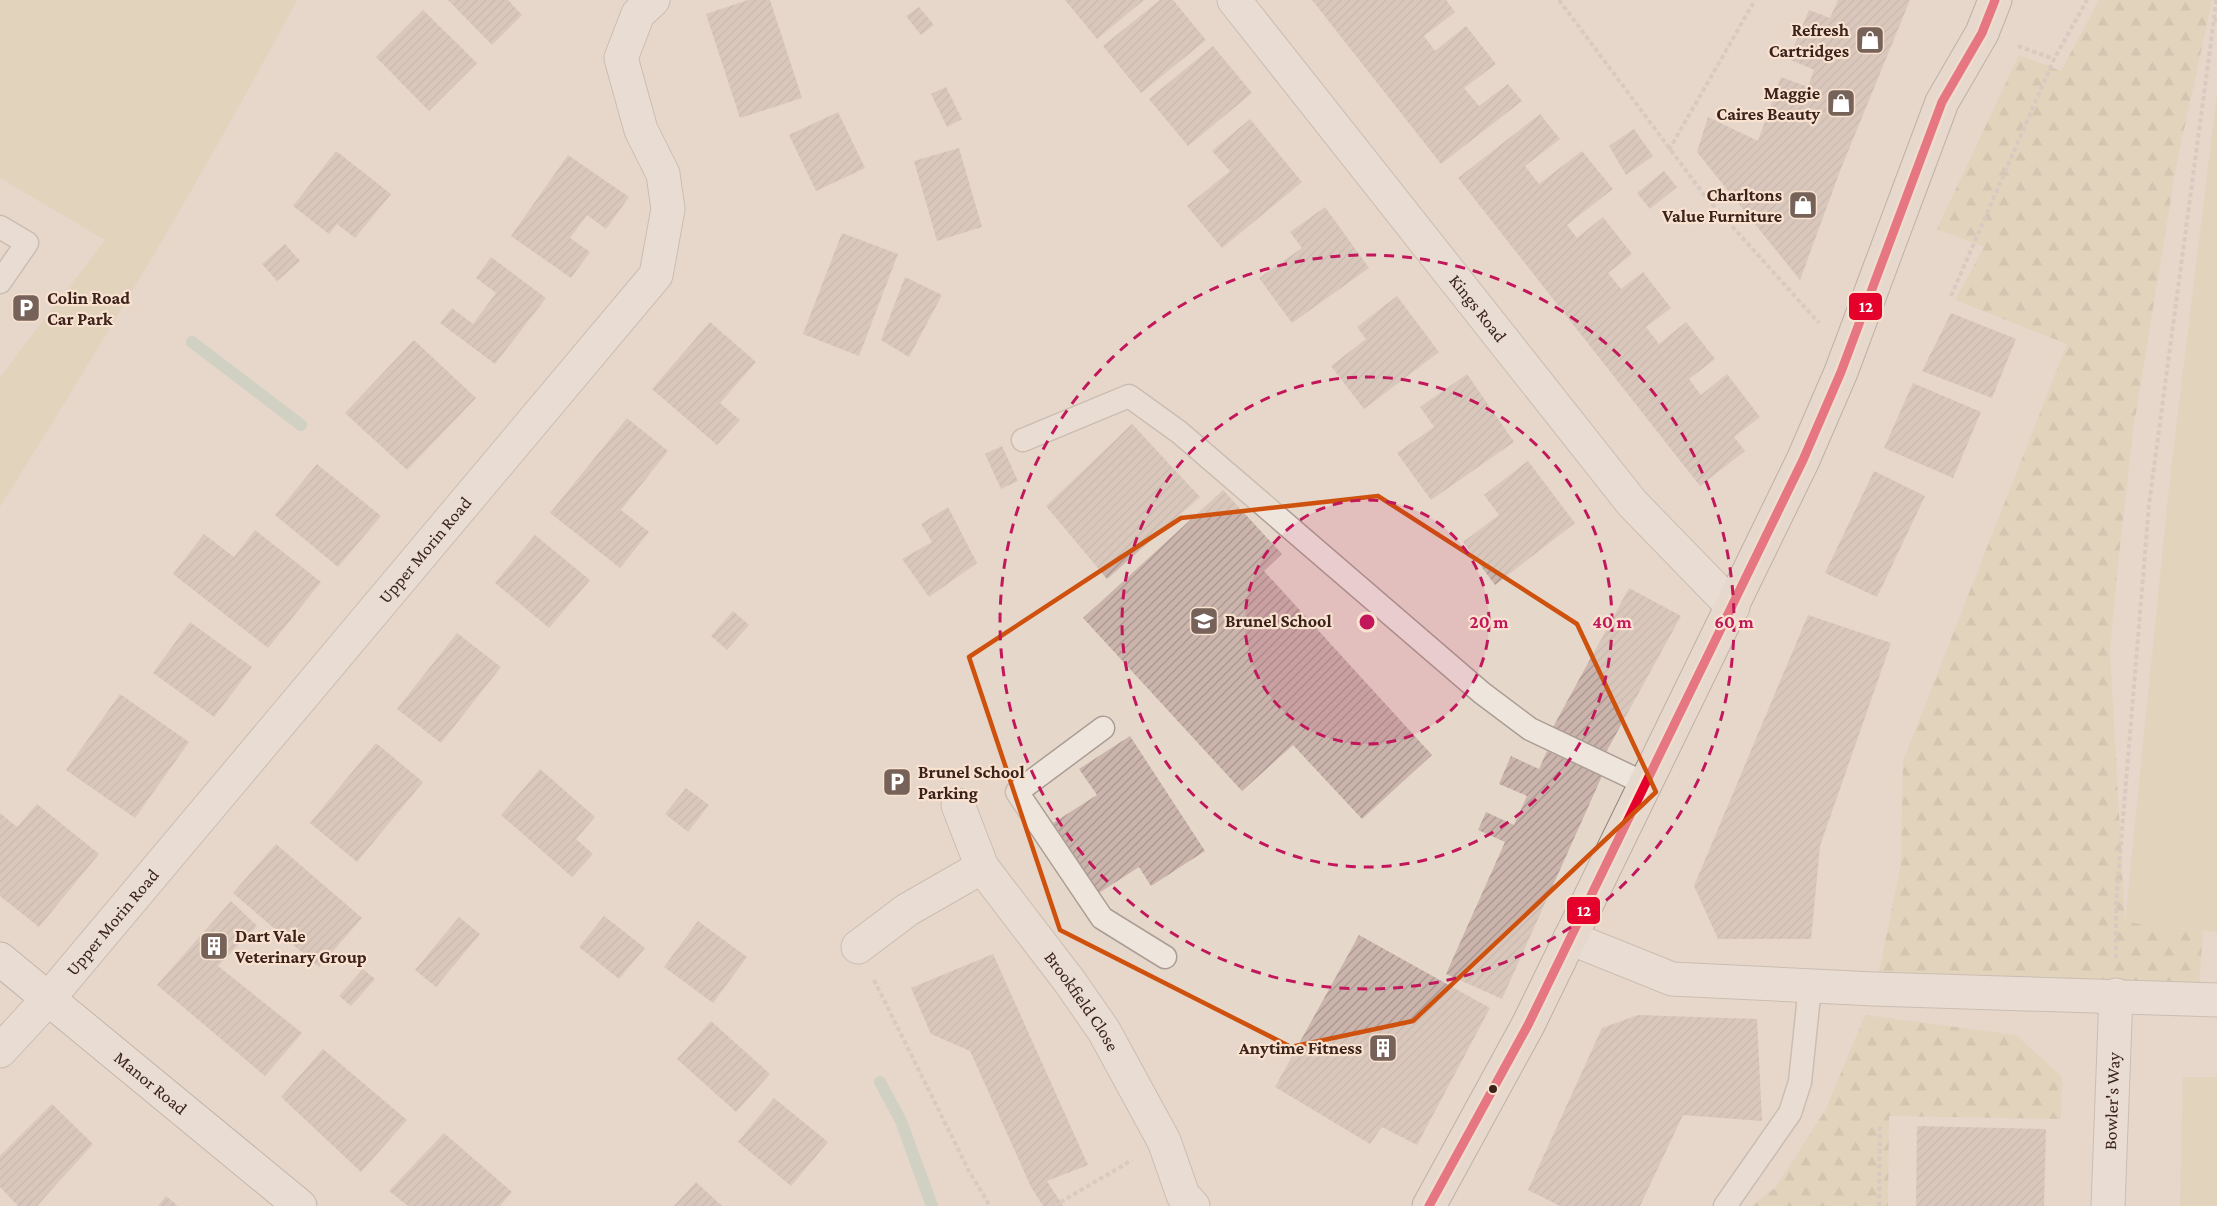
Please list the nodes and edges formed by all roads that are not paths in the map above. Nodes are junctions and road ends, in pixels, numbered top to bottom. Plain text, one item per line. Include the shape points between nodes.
1 (653, 0) edge
2 (1234, 0) edge
3 (1995, 0) edge
4 (0, 227) edge
5 (0, 282) edge
6 (1023, 440) dead end
7 (1733, 606) junction
8 (1103, 729) dead end
9 (1646, 784) junction
10 (958, 805) dead end
11 (982, 867) junction
12 (1570, 938) junction
13 (858, 947) road end
14 (1165, 957) dead end
15 (0, 959) edge
16 (1810, 986) junction
17 (2116, 995) junction
18 (48, 999) junction
19 (2217, 1000) edge
20 (0, 1051) edge
21 (300, 1206) edge
22 (1193, 1206) edge
23 (1430, 1206) edge
24 (1725, 1206) edge
25 (2108, 1206) edge

1 - 18 street, Upper Morin Road via 638,14 621,58 641,130 663,174 668,209 656,275
2 - 7 street, Kings Road via 1632,503
3 - 7 main road via 1982,33 1942,102 1847,355 1803,460
4 - 5 lane via 27,243
6 - 9 lane via 1129,396 1179,432 1482,693 1530,729
7 - 9 main road
8 - 14 lane via 1017,792 1102,918
9 - 12 main road
10 - 11 street, Brookfield Close
11 - 13 street via 907,910
11 - 22 street, Brookfield Close via 1104,1031 1164,1141 1183,1195
12 - 16 street via 1672,979
12 - 23 main road via 1528,1025
15 - 18 street, Manor Road
16 - 17 street
16 - 24 lane via 1800,1082 1790,1113
17 - 19 street
17 - 25 street, Bowler's Way
18 - 20 street, Upper Morin Road
18 - 21 street, Manor Road

